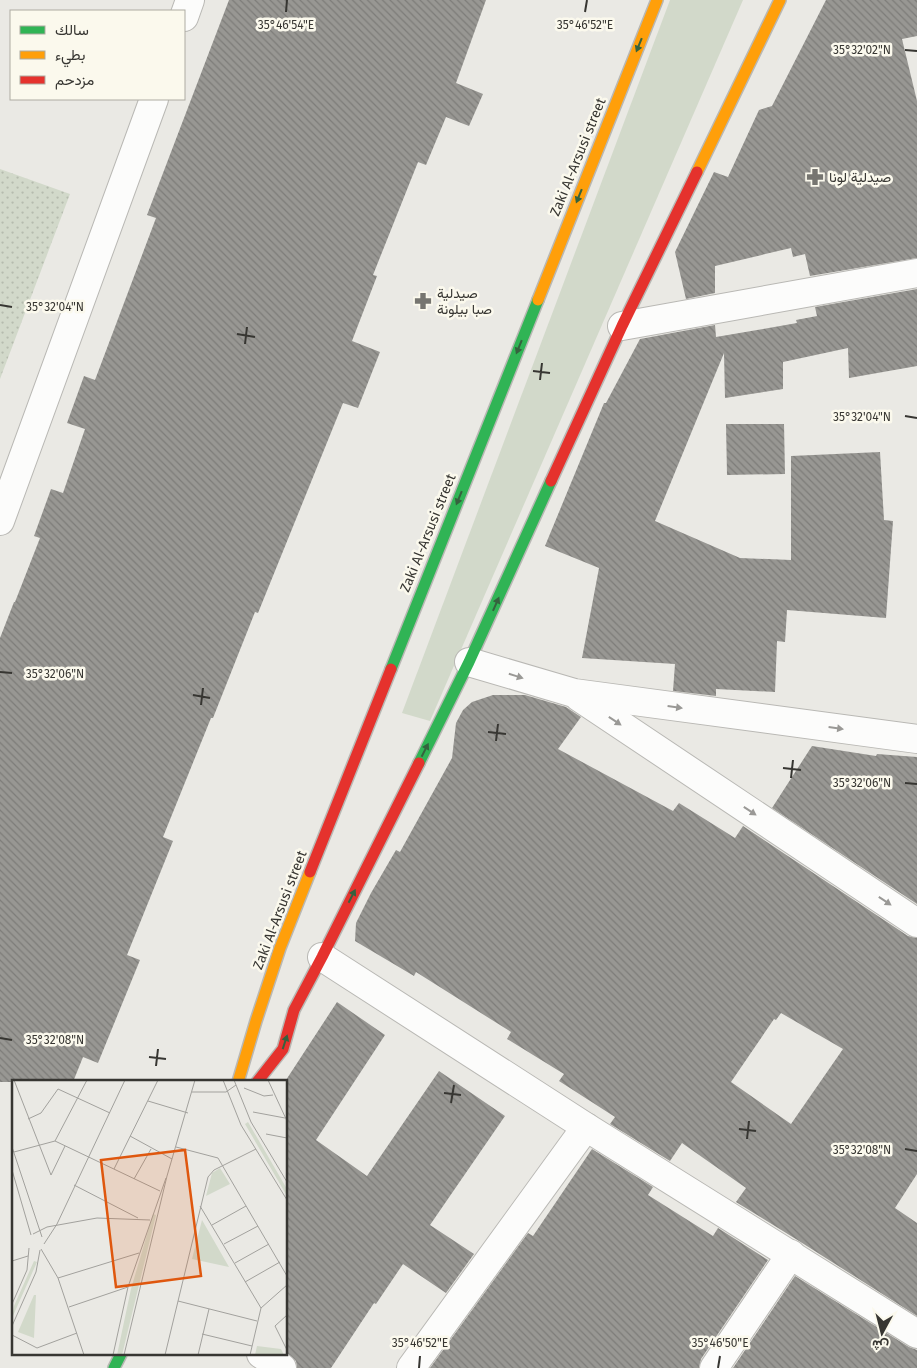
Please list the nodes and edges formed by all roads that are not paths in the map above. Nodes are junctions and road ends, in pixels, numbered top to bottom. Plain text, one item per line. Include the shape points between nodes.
1 (190, 0) edge
2 (657, 0) edge
3 (780, 0) edge
4 (185, 14) edge
5 (154, 100) edge
6 (917, 273) edge
7 (622, 326) junction
8 (0, 521) edge
9 (470, 662) junction
10 (574, 693) junction
11 (917, 739) edge
12 (917, 923) edge
13 (322, 957) junction
14 (239, 1080) edge
15 (259, 1080) edge
16 (586, 1127) junction
17 (790, 1254) junction
18 (917, 1334) edge
19 (120, 1356) edge
20 (264, 1356) edge
21 (114, 1368) edge
22 (282, 1368) edge
23 (410, 1368) edge
24 (714, 1368) edge

1 - 4 street
2 -> 14 street, Zaki Al-Arsusi street via 280,948
3 - 7 street
5 - 8 street
6 - 7 street
9 -> 7 street
9 -> 10 street
13 -> 9 street
10 -> 11 street
10 -> 12 street
15 -> 13 street via 283,1049 294,1010
13 - 16 street
16 - 17 street
16 - 23 street
17 - 18 street
17 - 24 street
19 - 21 street
20 - 22 street

